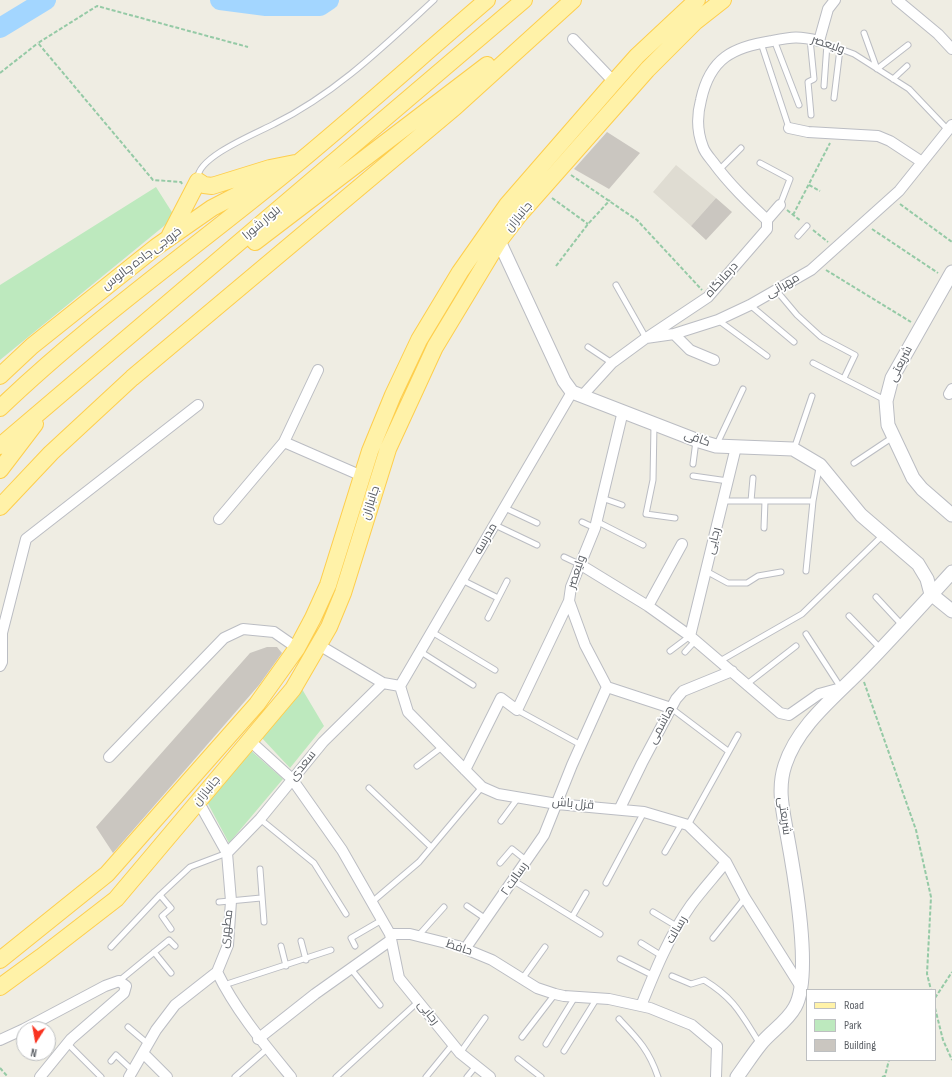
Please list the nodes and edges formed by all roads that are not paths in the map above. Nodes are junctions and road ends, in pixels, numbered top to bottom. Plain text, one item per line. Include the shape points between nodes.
1 (434, 0) edge
2 (487, 0) edge
3 (524, 0) edge
4 (573, 0) edge
5 (697, 0) edge
6 (723, 0) edge
7 (835, 0) edge
8 (897, 0) edge
9 (864, 33) dead end
10 (573, 39) dead end
11 (774, 40) junction
12 (819, 41) junction
13 (762, 43) junction
14 (908, 45) dead end
15 (840, 49) junction
16 (952, 49) edge
17 (907, 66) dead end
18 (877, 69) junction
19 (893, 79) junction
20 (614, 82) junction
21 (824, 86) dead end
22 (834, 98) dead end
23 (799, 105) dead end
24 (811, 115) dead end
25 (950, 127) edge
26 (789, 128) joint
27 (741, 148) dead end
28 (299, 162) junction
29 (922, 162) junction
30 (760, 163) dead end
31 (719, 170) junction
32 (195, 188) junction
33 (780, 205) joint
34 (767, 220) junction
35 (491, 226) junction
36 (807, 226) dead end
37 (798, 236) dead end
38 (167, 239) junction
39 (499, 241) junction
40 (950, 276) edge
41 (616, 285) dead end
42 (776, 290) junction
43 (165, 304) junction
44 (750, 305) junction
45 (718, 320) junction
46 (674, 334) junction
47 (646, 338) junction
48 (794, 342) dead end
49 (588, 347) dead end
50 (767, 356) dead end
51 (714, 360) dead end
52 (612, 363) junction
53 (813, 363) dead end
54 (318, 370) dead end
55 (0, 376) edge
56 (844, 378) junction
57 (743, 389) dead end
58 (577, 394) junction
59 (812, 396) dead end
60 (886, 401) junction
61 (50, 404) junction
62 (198, 405) dead end
63 (0, 408) edge
64 (623, 411) junction
65 (654, 424) junction
66 (893, 437) junction
67 (696, 440) junction
68 (284, 442) junction
69 (0, 446) edge
70 (716, 446) junction
71 (736, 447) junction
72 (793, 449) junction
73 (854, 463) dead end
74 (693, 464) dead end
75 (820, 466) junction
76 (0, 470) edge
77 (362, 476) junction
78 (693, 476) dead end
79 (753, 478) dead end
80 (728, 481) junction
81 (602, 498) junction
82 (724, 501) junction
83 (751, 501) junction
84 (765, 501) junction
85 (813, 501) junction
86 (622, 505) dead end
87 (0, 507) edge
88 (505, 508) junction
89 (952, 515) edge
90 (675, 518) dead end
91 (219, 519) dead end
92 (582, 522) dead end
93 (537, 523) dead end
94 (595, 524) junction
95 (495, 525) junction
96 (764, 528) dead end
97 (884, 534) junction
98 (682, 544) dead end
99 (538, 545) dead end
100 (643, 545) dead end
101 (564, 557) dead end
102 (581, 565) junction
103 (706, 570) junction
104 (806, 571) dead end
105 (781, 572) dead end
106 (952, 572) edge
107 (462, 580) junction
108 (507, 581) dead end
109 (931, 594) junction
110 (876, 597) dead end
111 (498, 598) junction
112 (569, 601) junction
113 (648, 606) junction
114 (952, 611) edge
115 (849, 616) dead end
116 (488, 618) dead end
117 (902, 625) junction
118 (432, 632) junction
119 (806, 634) dead end
120 (693, 638) junction
121 (319, 645) junction
122 (796, 646) dead end
123 (297, 648) junction
124 (881, 649) junction
125 (670, 651) dead end
126 (421, 652) junction
127 (685, 652) dead end
128 (720, 661) junction
129 (0, 666) edge
130 (495, 670) dead end
131 (732, 671) junction
132 (383, 683) junction
133 (747, 684) junction
134 (473, 685) dead end
135 (400, 686) junction
136 (607, 687) junction
137 (841, 688) junction
138 (671, 708) junction
139 (517, 710) junction
140 (738, 735) dead end
141 (249, 740) junction
142 (581, 746) junction
143 (442, 747) junction
144 (728, 751) junction
145 (109, 757) dead end
146 (417, 766) dead end
147 (198, 770) junction
148 (465, 770) junction
149 (292, 780) junction
150 (213, 784) junction
151 (482, 787) junction
152 (369, 788) dead end
153 (518, 798) junction
154 (198, 801) junction
155 (557, 804) junction
156 (620, 808) junction
157 (644, 812) junction
158 (260, 819) junction
159 (501, 821) dead end
160 (685, 824) junction
161 (430, 847) junction
162 (665, 852) dead end
163 (227, 853) junction
164 (528, 861) junction
165 (726, 862) junction
166 (500, 863) dead end
167 (260, 870) dead end
168 (514, 881) junction
169 (606, 883) dead end
170 (160, 894) junction
171 (586, 894) dead end
172 (262, 898) junction
173 (745, 898) junction
174 (231, 901) junction
175 (219, 902) dead end
176 (372, 902) junction
177 (467, 906) dead end
178 (444, 907) dead end
179 (653, 912) dead end
180 (346, 914) dead end
181 (572, 917) junction
182 (486, 919) junction
183 (382, 920) junction
184 (264, 922) dead end
185 (678, 927) junction
186 (171, 929) dead end
187 (600, 934) dead end
188 (418, 936) junction
189 (390, 937) junction
190 (713, 938) dead end
191 (301, 942) dead end
192 (641, 943) dead end
193 (175, 946) dead end
194 (281, 946) dead end
195 (355, 946) dead end
196 (111, 947) dead end
197 (545, 947) dead end
198 (465, 949) junction
199 (331, 950) dead end
200 (154, 952) junction
201 (662, 956) junction
202 (620, 959) dead end
203 (0, 960) edge
204 (306, 960) junction
205 (286, 966) junction
206 (350, 968) junction
207 (218, 972) junction
208 (170, 973) dead end
209 (654, 976) junction
210 (672, 976) dead end
211 (522, 979) junction
212 (122, 984) junction
213 (224, 985) junction
214 (0, 987) edge
215 (801, 987) junction
216 (556, 994) junction
217 (575, 997) junction
218 (597, 998) junction
219 (419, 1001) junction
220 (380, 1006) dead end
221 (641, 1006) junction
222 (485, 1018) dead end
223 (619, 1019) dead end
224 (39, 1021) edge
225 (128, 1027) dead end
226 (16, 1033) edge
227 (522, 1037) dead end
228 (258, 1039) junction
229 (0, 1040) edge
230 (67, 1043) junction
231 (452, 1044) junction
232 (546, 1044) dead end
233 (760, 1045) junction
234 (268, 1048) junction
235 (145, 1049) junction
236 (564, 1052) dead end
237 (460, 1053) junction
238 (518, 1059) dead end
239 (111, 1061) dead end
240 (477, 1065) junction
241 (131, 1073) edge
242 (40, 1077) edge
243 (101, 1077) edge
244 (167, 1077) edge
245 (235, 1077) edge
246 (291, 1077) edge
247 (336, 1077) edge
248 (426, 1077) edge
249 (467, 1077) edge
250 (490, 1077) edge
251 (540, 1077) edge
252 (658, 1077) edge
253 (716, 1077) edge
254 (737, 1077) edge

1 - 32 lane via 365,64 296,114 218,153 205,163 197,174
2 - 28 main road, بلوار شورا
3 - 43 main road, بلوار شورا
4 - 43 main road via 256,241
4 - 87 main road via 455,107 132,378 51,453
5 - 20 main road, جانبازان via 637,56
6 - 39 main road, جانبازان via 695,22 647,70
7 - 12 street via 828,9
8 - 16 street
9 - 18 lane
10 - 20 street
11 - 12 street, ولیعصر via 800,36
11 - 13 street, ولیعصر
11 - 23 lane
12 - 15 lane, ولیعصر
12 - 21 lane
12 - 24 lane via 814,79 808,82
13 - 26 lane
13 - 31 street, ولیعصر via 736,49 726,56 711,72 703,90 698,109 699,135 703,149
14 - 18 lane
15 - 18 lane, ولیعصر via 854,54
15 - 22 lane
17 - 19 lane
18 - 19 lane, ولیعصر
19 - 25 lane, ولیعصر via 909,89
20 - 35 main road, جانبازان
25 - 29 street, مهرانی
26 - 29 street via 808,132 878,136
27 - 31 lane
28 - 32 main road via 212,186
28 - 38 main road, خروجی جاده چالوس via 212,208
28 - 63 main road, بلوار شورا via 108,314 33,376
29 - 42 street, مهرانی via 899,191 811,270
30 - 33 lane via 790,178
31 - 34 street, ولیعصر
32 - 38 main road
33 - 34 street, درمانگاه
34 - 47 street, درمانگاه via 767,229 708,297
35 - 39 main road
35 - 77 main road, جانبازان via 419,340 393,395
36 - 37 lane
38 - 55 main road, خروجی جاده چالوس via 32,346
39 - 58 street via 564,381
39 - 121 main road, جانبازان via 435,347 388,449 343,593
40 - 60 street, شریعتی via 892,378
41 - 47 lane
42 - 44 street, مهرانی
42 - 56 lane via 797,315 821,337 855,354
43 - 61 main road, بلوار شورا
44 - 45 street, مهرانی
44 - 48 lane
45 - 46 street, مهرانی
45 - 50 lane
46 - 47 street, مهرانی
46 - 51 street via 690,350
47 - 52 street, مهرانی
49 - 52 lane
52 - 58 street, مهرانی
53 - 56 lane
54 - 68 street
56 - 60 lane
57 - 70 lane
58 - 64 street, کافی
58 - 88 street, مدرسه
59 - 72 lane
60 - 66 street, شریعتی via 888,424
61 - 69 main road, بلوار شورا
61 - 76 main road
62 - 129 street via 26,539 2,633
64 - 65 street, کافی
64 - 81 street, ولیعصر
65 - 67 street, کافی
65 - 90 lane via 653,480 646,514
66 - 73 lane
66 - 89 street, شریعتی via 913,478
67 - 70 street, کافی
67 - 74 lane
68 - 77 street
68 - 91 street
70 - 71 street, کافی
71 - 72 street, کافی
71 - 80 street, رجایی
72 - 75 street
75 - 85 lane
75 - 97 street via 861,515
77 - 123 main road, جانبازان via 328,585
78 - 80 lane
79 - 83 lane
80 - 82 street, رجایی
81 - 86 lane
81 - 94 street, ولیعصر
82 - 83 lane
82 - 103 street, رجایی
83 - 84 lane
84 - 85 lane
84 - 96 lane
85 - 104 lane
88 - 93 lane
88 - 95 street, مدرسه
92 - 94 lane
94 - 100 lane
94 - 102 street, ولیعصر
95 - 99 lane
95 - 107 street, مدرسه
97 - 109 street via 918,564
97 - 128 lane via 802,614
98 - 113 street
101 - 102 lane
102 - 112 street, ولیعصر via 571,588
102 - 113 street
103 - 105 lane via 728,583 747,583 758,576
103 - 120 street, رجایی
106 - 109 street, شریعتی
107 - 111 lane
107 - 118 street, مدرسه
108 - 111 lane
109 - 114 street
109 - 117 street, شریعتی
110 - 117 lane
111 - 116 lane
112 - 136 street, ولیعصر via 585,645
112 - 139 street
113 - 120 street
115 - 124 lane
117 - 124 street, شریعتی
118 - 126 street, مدرسه
118 - 130 lane
119 - 137 lane
120 - 125 lane
120 - 127 lane
120 - 128 street
121 - 132 street
121 - 141 main road, جانبازان via 293,689
122 - 133 lane
123 - 145 street via 274,632 243,629 224,638
123 - 147 main road, جانبازان via 256,704
124 - 137 street, شریعتی
126 - 134 lane
126 - 135 street, مدرسه
128 - 131 street
131 - 133 street
131 - 138 street, هاشمی via 683,691
132 - 135 street
132 - 149 street, سعدی via 323,742
133 - 137 street via 780,713 789,716 819,694
135 - 143 street, قزل باش via 408,712
136 - 138 street
136 - 142 street, رسالت ۲
137 - 215 street, شریعتی via 794,743 781,782 782,808 803,953
138 - 144 lane
138 - 156 street, هاشمی
139 - 142 lane
139 - 148 street via 501,698
140 - 144 lane
141 - 149 street
141 - 150 main road, جانبازان
142 - 155 street, رسالت ۲
143 - 146 lane
143 - 148 street, قزل باش
144 - 160 lane
147 - 150 main road via 204,768 211,771
147 - 203 main road, جانبازان via 107,874
148 - 151 street, قزل باش
149 - 158 street, سعدی
149 - 176 street via 342,850
150 - 154 main road, جانبازان
151 - 153 street, قزل باش via 498,794
151 - 161 lane
152 - 161 lane
153 - 155 street, قزل باش
153 - 159 lane
154 - 163 street, مطهری
154 - 214 main road, جانبازان via 116,899
155 - 156 street, قزل باش
155 - 164 street, رسالت ۲ via 544,835
156 - 157 street, قزل باش
157 - 160 street, قزل باش
157 - 169 lane
158 - 163 street, سعدی
158 - 180 lane via 314,863
160 - 162 lane
160 - 165 street, قزل باش
161 - 176 lane via 419,862
163 - 170 lane via 190,867
163 - 174 street, مطهری
164 - 166 lane via 512,849
164 - 168 street, رسالت ۲
165 - 173 street, قزل باش
165 - 185 street, رسالت via 691,905
167 - 172 lane
168 - 181 lane
168 - 182 street, رسالت ۲
170 - 186 lane via 171,908 162,916
170 - 196 lane
171 - 181 lane
172 - 174 lane
172 - 184 lane
173 - 190 lane
173 - 215 street, قزل باش
174 - 175 lane
174 - 207 street, مطهری via 228,945
176 - 183 street
177 - 182 lane
178 - 188 lane
179 - 185 lane
181 - 187 lane
182 - 198 street, رسالت ۲
183 - 189 street
183 - 195 lane via 351,938
185 - 201 street, رسالت
188 - 189 street, حافظ
188 - 198 street, حافظ
189 - 206 street
189 - 219 street, رجایی via 399,978
191 - 204 lane
192 - 201 lane
193 - 200 lane via 169,940
194 - 205 lane
197 - 211 lane
198 - 211 street, حافظ via 492,960
199 - 204 lane
200 - 208 lane
200 - 212 lane
201 - 209 street, رسالت
202 - 209 lane
204 - 205 lane
205 - 213 lane
206 - 220 lane
206 - 228 street
207 - 213 street
207 - 235 street via 175,1005
209 - 221 street, رسالت
210 - 233 lane via 691,984 704,980 720,989 733,1002
211 - 216 street, حافظ via 537,988
212 - 224 street via 105,986
212 - 230 street via 124,993
213 - 228 street
215 - 233 street, شریعتی via 795,1008
216 - 217 street, حافظ
216 - 227 lane
217 - 218 street, حافظ
217 - 232 lane
218 - 221 street, حافظ
218 - 236 lane
219 - 231 street, رجایی
219 - 247 lane
221 - 253 street, حافظ via 692,1025 717,1046
222 - 237 lane
223 - 252 lane via 644,1045
225 - 235 lane
226 - 229 street
228 - 234 street
230 - 242 street
230 - 243 lane
231 - 237 street, رجایی
231 - 248 lane
233 - 254 street, شریعتی
234 - 245 lane
234 - 246 street
235 - 241 street
235 - 244 street
237 - 240 street, رجایی
238 - 251 lane
239 - 241 lane via 116,1055
240 - 249 lane
240 - 250 street, رجایی

